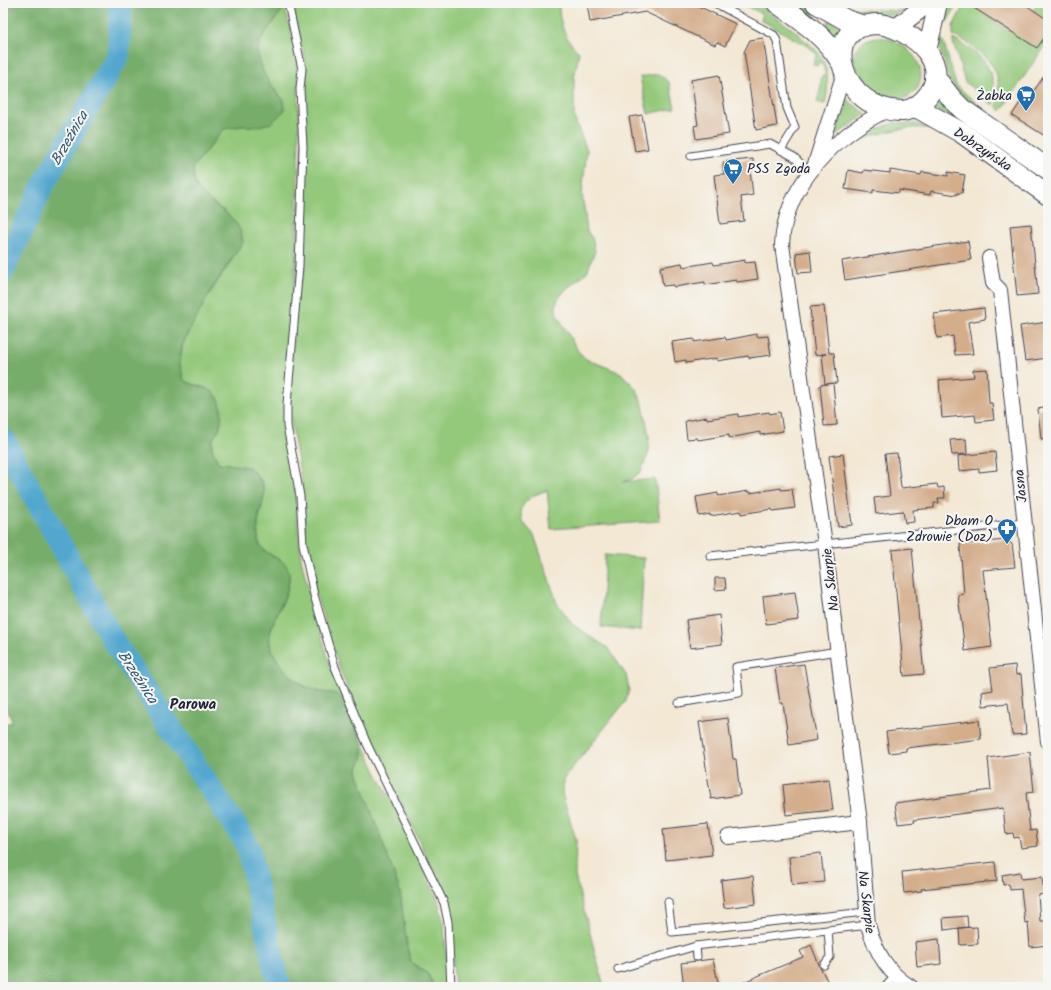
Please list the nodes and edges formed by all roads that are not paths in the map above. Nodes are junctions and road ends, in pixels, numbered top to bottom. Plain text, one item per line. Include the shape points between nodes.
1 (288, 3) edge
2 (715, 3) edge
3 (777, 3) edge
4 (816, 3) edge
5 (928, 3) edge
6 (938, 3) edge
7 (864, 26) junction
8 (896, 28) junction
9 (927, 51) junction
10 (842, 67) junction
11 (935, 77) junction
12 (916, 107) junction
13 (890, 110) junction
14 (781, 150) junction
15 (691, 156) dead end
16 (1048, 169) edge
17 (812, 170) junction
18 (1048, 195) edge
19 (989, 258) dead end
20 (1024, 523) junction
21 (826, 544) junction
22 (710, 556) dead end
23 (838, 651) junction
24 (1043, 656) edge
25 (678, 703) dead end
26 (1048, 742) edge
27 (860, 822) junction
28 (728, 837) dead end
29 (668, 902) dead end
30 (867, 918) junction
31 (828, 930) junction
32 (696, 946) junction
33 (697, 957) dead end
34 (824, 965) dead end
35 (618, 969) dead end
36 (896, 975) junction
37 (451, 987) edge
38 (885, 987) edge
39 (911, 987) edge

1 - 37 lane via 302,69 300,89 303,147 299,266 287,426 298,488 303,544 314,595 335,667 367,744 444,903 448,922
2 - 14 lane via 774,35 777,41 787,108 795,127
3 - 10 main road via 816,31 832,47
4 - 7 main road via 846,20
5 - 8 street
6 - 9 street
7 - 8 main road via 879,24
7 - 10 main road via 846,41
8 - 9 main road via 913,37
9 - 11 main road
10 - 13 main road via 848,81 860,94
10 - 17 street
11 - 12 main road via 931,90
11 - 16 main road, Dobrzyńska via 962,109
12 - 13 main road
12 - 18 main road, Dobrzyńska via 962,133
13 - 17 street via 856,126 838,141
14 - 15 lane via 770,144
14 - 17 lane
17 - 21 street, Na Skarpie via 788,210 782,245
19 - 20 street, Jasna via 993,284 1000,290
20 - 21 lane
20 - 24 street, Jasna
21 - 22 lane
21 - 23 street, Na Skarpie
23 - 25 lane via 736,667 739,693
23 - 27 street, Na Skarpie
24 - 26 street, Jasna
27 - 28 street
27 - 30 street, Na Skarpie
29 - 30 lane via 672,932
30 - 31 lane
30 - 36 street, Na Skarpie via 872,940
31 - 32 lane
31 - 34 lane via 830,957
32 - 33 lane
32 - 35 lane
36 - 38 lane
36 - 39 street, Na Skarpie

